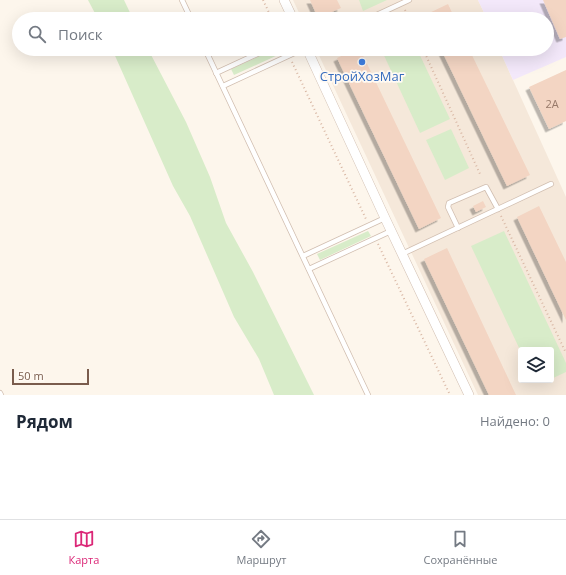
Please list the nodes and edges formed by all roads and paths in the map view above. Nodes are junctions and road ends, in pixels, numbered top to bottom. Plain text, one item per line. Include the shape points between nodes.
1 (182, 0) edge
2 (263, 0) edge
3 (284, 0) edge
4 (409, 0) edge
5 (188, 12) edge
6 (269, 12) edge
7 (290, 12) edge
8 (383, 12) edge
9 (208, 56) edge
10 (253, 56) edge
11 (289, 56) edge
12 (310, 56) edge
13 (426, 56) edge
14 (216, 73) junction
15 (223, 86) junction
16 (480, 174) dead end
17 (551, 184) dead end
18 (498, 209) junction
19 (385, 218) junction
20 (458, 228) junction
21 (391, 231) junction
22 (402, 254) junction
23 (303, 256) junction
24 (309, 269) junction
25 (566, 353) edge
26 (368, 395) edge
27 (469, 395) edge

1 - 5 lane
2 - 6 path
3 - 7 street
4 - 8 lane
9 - 14 lane
10 - 14 lane
11 - 15 lane
12 - 19 street
13 - 16 path
14 - 15 lane
15 - 23 lane
17 - 18 lane
18 - 20 lane
18 - 20 lane via 486,187 449,204
18 - 25 path
19 - 21 street
19 - 23 lane
20 - 22 lane
21 - 22 street
21 - 24 lane
22 - 27 street
23 - 24 lane
24 - 26 lane

